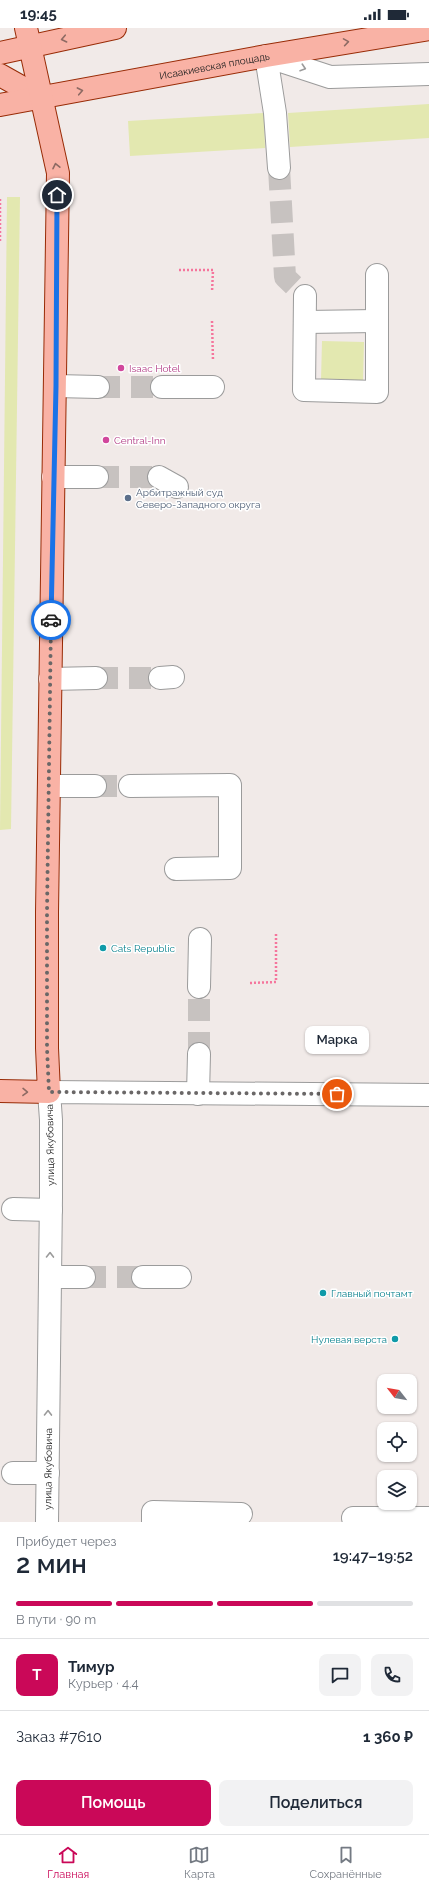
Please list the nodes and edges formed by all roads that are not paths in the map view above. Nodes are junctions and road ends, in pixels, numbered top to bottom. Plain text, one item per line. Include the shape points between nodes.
1 (115, 28) edge
2 (429, 28) edge
3 (28, 37) edge
4 (0, 53) edge
5 (266, 56) junction
6 (429, 74) edge
7 (0, 75) edge
8 (42, 98) junction
9 (0, 105) edge
10 (279, 168) tunnel mouth
11 (377, 275) dead end
12 (305, 296) dead end
13 (377, 321) junction
14 (305, 322) junction
15 (56, 386) junction
16 (98, 387) tunnel mouth
17 (162, 387) tunnel mouth
18 (213, 387) road end
19 (53, 477) junction
20 (97, 477) tunnel mouth
21 (96, 678) tunnel mouth
22 (50, 679) junction
23 (49, 786) junction
24 (95, 786) tunnel mouth
25 (130, 786) tunnel mouth
26 (176, 869) dead end
27 (200, 939) dead end
28 (200, 987) tunnel mouth
29 (199, 1054) tunnel mouth
30 (0, 1091) edge
31 (49, 1092) junction
32 (198, 1094) junction
33 (429, 1095) edge
34 (14, 1209) dead end
35 (50, 1210) junction
36 (50, 1277) junction
37 (84, 1277) tunnel mouth
38 (143, 1277) tunnel mouth
39 (180, 1277) dead end
40 (13, 1473) dead end
41 (48, 1473) junction
42 (241, 1514) dead end
43 (352, 1518) dead end
44 (429, 1518) edge
45 (47, 1522) edge
46 (153, 1522) edge

1 -> 3 main road
5 -> 2 main road, Исаакиевская площадь
3 - 4 main road
3 - 8 main road, улица Якубовича
5 -> 6 street via 330,77
8 -> 5 main road, Исаакиевская площадь
5 - 10 street via 275,113
7 - 8 main road
8 - 9 main road, Исаакиевская площадь
15 -> 8 main road, улица Якубовича via 58,173
11 - 13 street
12 - 14 street
13 - 14 street
13 - 14 street via 377,392 304,390
15 - 16 street
15 - 19 main road, улица Якубовича
17 - 18 street
19 - 20 street
19 - 22 main road, улица Якубовича
21 - 22 street
22 - 23 main road, улица Якубовича
23 - 24 street
23 - 31 main road, улица Якубовича
25 - 26 street via 230,785 230,868
27 - 28 street
29 - 32 street
30 -> 31 main road
31 - 32 street
31 - 35 street, улица Якубовича
32 - 33 street
34 - 35 street
36 -> 35 street, улица Якубовича
36 - 37 street
41 -> 36 street, улица Якубовича
38 - 39 street
40 - 41 street
41 - 45 street, улица Якубовича
42 - 46 street via 153,1512
43 - 44 street

